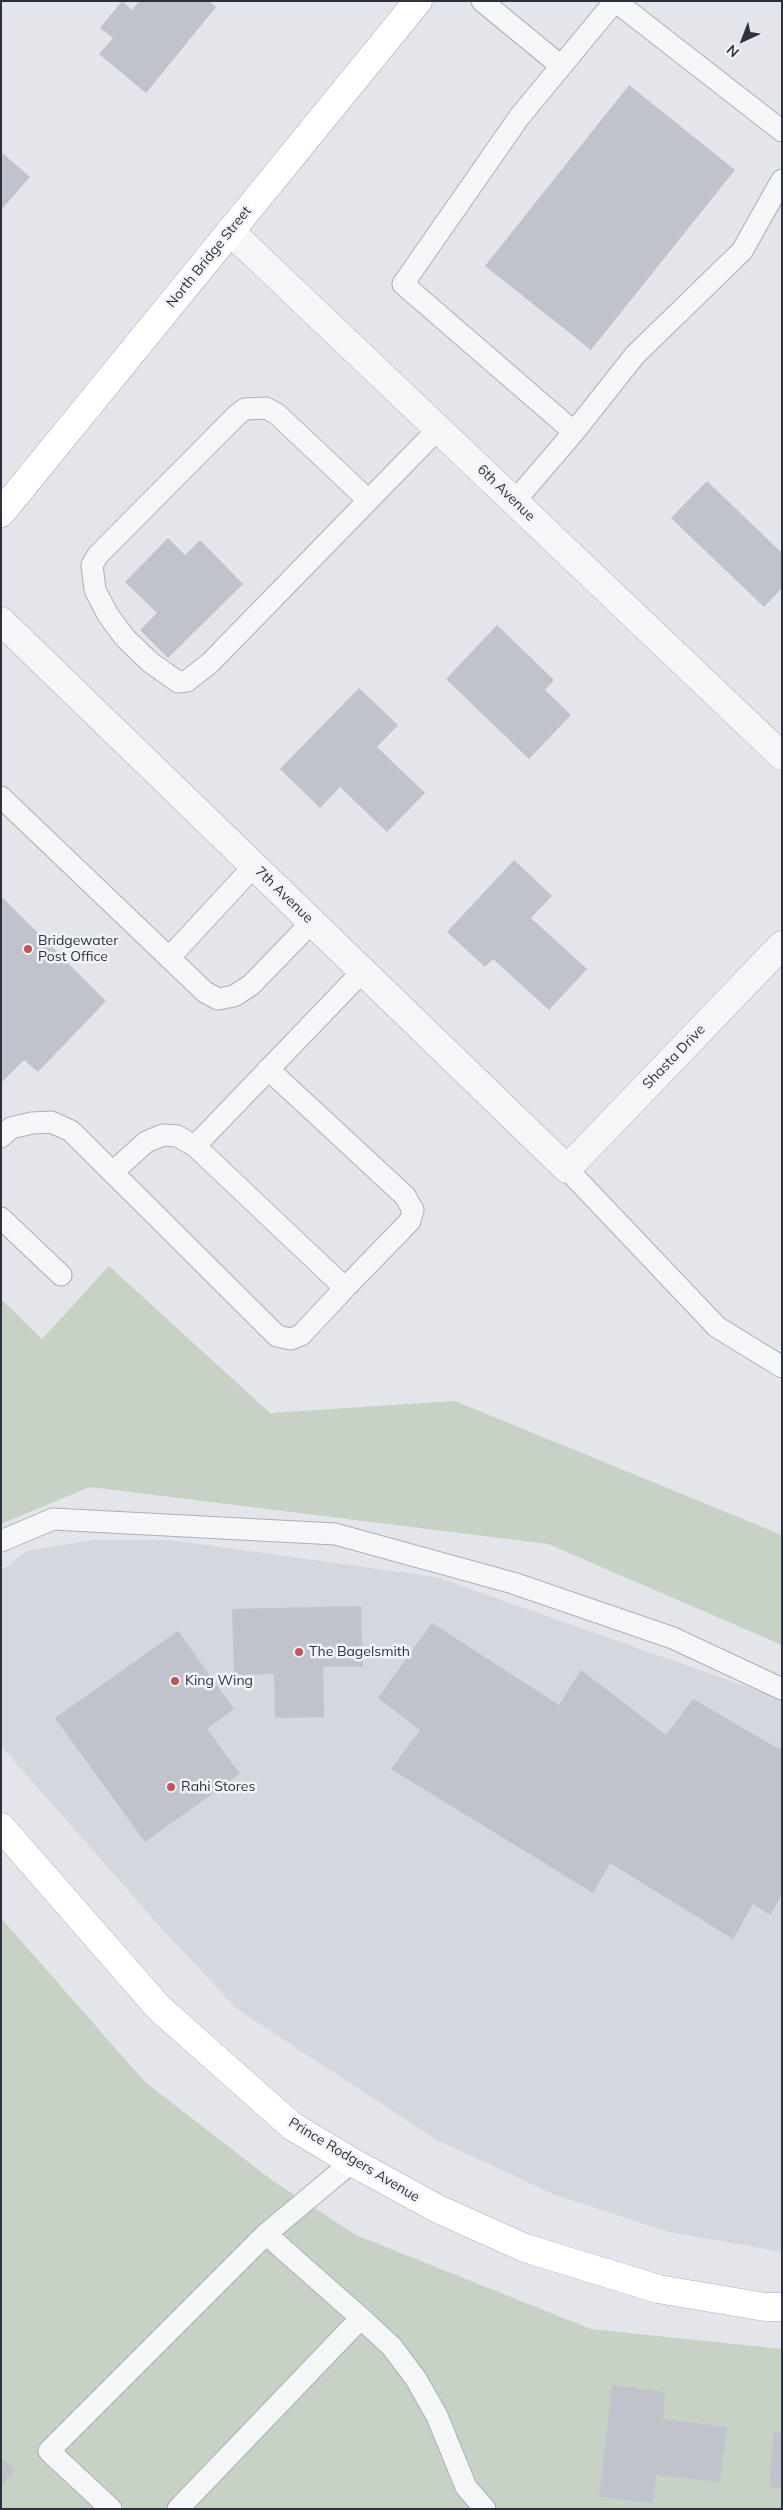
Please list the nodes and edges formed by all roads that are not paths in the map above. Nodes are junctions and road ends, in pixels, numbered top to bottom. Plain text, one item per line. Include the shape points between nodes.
1 (418, 1) edge
2 (482, 1) edge
3 (615, 1) edge
4 (561, 66) junction
5 (782, 131) edge
6 (782, 180) edge
7 (230, 231) junction
8 (438, 429) junction
9 (574, 432) junction
10 (367, 499) junction
11 (514, 502) junction
12 (1, 513) edge
13 (1, 621) edge
14 (782, 756) edge
15 (1, 797) edge
16 (254, 866) junction
17 (312, 922) junction
18 (782, 945) edge
19 (169, 958) junction
20 (363, 971) junction
21 (268, 1069) junction
22 (1, 1137) edge
23 (195, 1146) junction
24 (567, 1169) junction
25 (113, 1172) junction
26 (1, 1218) edge
27 (60, 1275) dead end
28 (345, 1288) junction
29 (782, 1367) edge
30 (1, 1541) edge
31 (782, 1689) edge
32 (1, 1827) edge
33 (352, 2162) junction
34 (266, 2234) junction
35 (782, 2308) edge
36 (361, 2318) junction
37 (110, 2509) edge
38 (178, 2509) edge
39 (485, 2509) edge

1 - 7 street, North Bridge Street
2 - 4 lane
3 - 4 lane
3 - 5 lane
4 - 9 lane via 520,116 403,284
6 - 9 lane via 742,251 635,355
7 - 8 street, 6th Avenue
7 - 12 street, North Bridge Street
8 - 10 lane
8 - 11 street, 6th Avenue
9 - 11 lane
10 - 10 lane via 277,414 266,408 245,409 98,556 92,565 95,590 108,615 150,662 178,682 187,681 210,663
11 - 14 street, 6th Avenue
13 - 16 street, 7th Avenue
15 - 19 lane
16 - 17 street, 7th Avenue
16 - 19 lane
17 - 19 lane via 251,985 234,996 218,999 205,992
17 - 20 street, 7th Avenue
18 - 24 street, Shasta Drive
20 - 21 lane
20 - 24 street, 7th Avenue
21 - 23 lane
21 - 28 lane via 405,1196 414,1210 410,1222
22 - 25 lane via 11,1128 51,1122 71,1131
23 - 25 lane via 177,1136 163,1135 146,1142
23 - 28 lane
24 - 29 lane via 717,1327
25 - 28 lane via 277,1336 290,1339 301,1335
26 - 27 lane
30 - 31 lane via 53,1519 335,1534 512,1583 673,1638
32 - 33 street, Prince Rodgers Avenue via 159,2008 292,2126
33 - 34 lane
33 - 35 street, Prince Rodgers Avenue via 438,2209 525,2248 658,2289
34 - 36 lane
34 - 37 lane via 49,2451
36 - 38 lane
36 - 39 lane via 392,2347 416,2378 437,2416 466,2488

